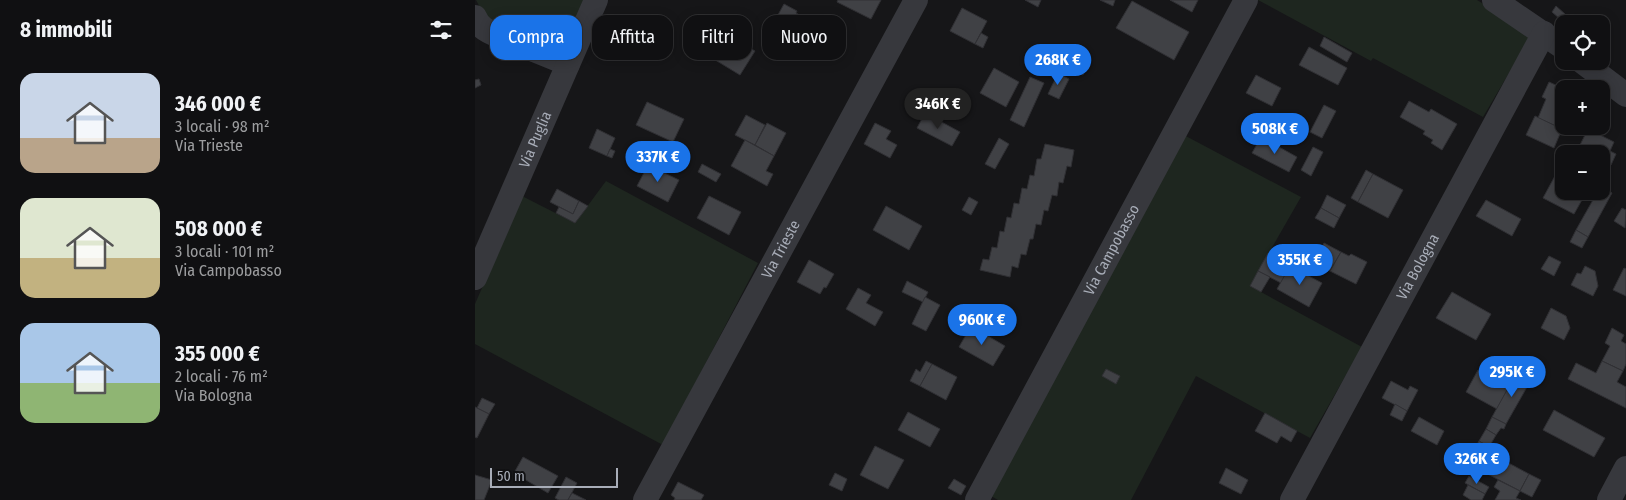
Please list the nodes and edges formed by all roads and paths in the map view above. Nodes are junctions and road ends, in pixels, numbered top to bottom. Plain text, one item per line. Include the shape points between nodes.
1 (596, 0) edge
2 (916, 0) edge
3 (1246, 0) edge
4 (1494, 0) edge
5 (475, 17) edge
6 (1544, 33) junction
7 (1555, 41) edge
8 (568, 64) junction
9 (1593, 70) edge
10 (1626, 95) edge
11 (475, 278) edge
12 (1625, 471) edge
13 (645, 500) edge
14 (977, 500) edge
15 (1292, 500) edge
16 (1609, 500) edge

1 - 8 street, Via Puglia
2 - 13 street, Via Trieste
3 - 14 street, Via Campobasso
4 - 6 street
5 - 8 street via 494,34
6 - 7 street
6 - 15 street, Via Bologna
8 - 11 street, Via Puglia
9 - 10 street
12 - 16 street

